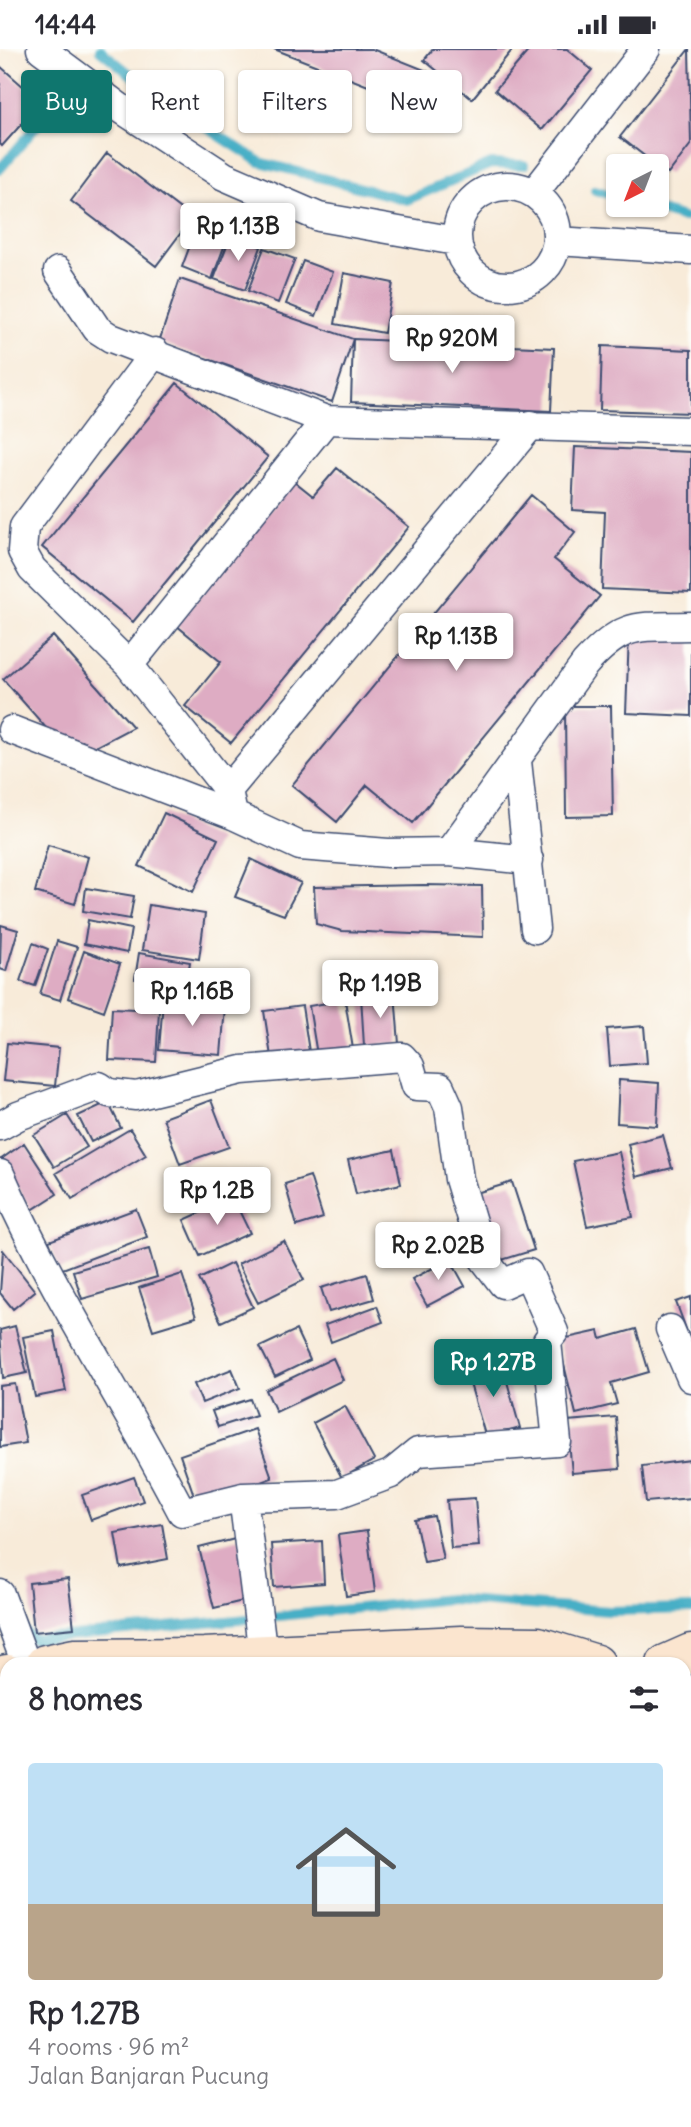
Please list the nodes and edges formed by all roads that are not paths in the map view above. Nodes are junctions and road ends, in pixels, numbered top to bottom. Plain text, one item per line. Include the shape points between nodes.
1 (41, 49) edge
2 (646, 49) edge
3 (534, 193) junction
4 (456, 241) junction
5 (558, 241) junction
6 (691, 250) edge
7 (58, 271) dead end
8 (155, 352) junction
9 (326, 420) junction
10 (531, 425) junction
11 (691, 431) edge
12 (691, 626) edge
13 (129, 665) junction
14 (12, 730) dead end
15 (517, 761) junction
16 (230, 802) junction
17 (449, 852) junction
18 (529, 860) junction
19 (535, 929) dead end
20 (0, 1126) edge
21 (0, 1174) edge
22 (670, 1329) dead end
23 (691, 1378) edge
24 (243, 1497) junction
25 (0, 1594) edge
26 (263, 1655) junction
27 (24, 1657) edge
28 (243, 1657) edge
29 (573, 1657) edge

1 - 4 street via 224,176 319,217
2 - 3 street
3 - 4 street via 507,185 480,193 461,213
3 - 5 street via 553,213
4 - 5 street via 465,265 483,281 507,287 531,282 550,265
5 - 6 street
7 - 8 street via 97,329
8 - 9 street
8 - 13 street via 24,527 22,551 32,569
9 - 10 street
9 - 13 street
10 - 11 street
10 - 16 street
12 - 15 street via 631,627 607,640
13 - 16 street
14 - 16 street
15 - 17 street
15 - 18 street
16 - 17 street via 300,846
17 - 18 street
18 - 19 street
20 - 24 street via 99,1086 109,1093 136,1096 242,1069 402,1057 416,1086 440,1087 449,1107 459,1179 483,1258 503,1284 528,1273 554,1332 547,1341 557,1442 418,1452 391,1474 337,1494
21 - 24 street via 85,1342 182,1512
22 - 23 street
24 - 26 street
25 - 27 street
26 - 28 street
26 - 29 street via 461,1645 538,1646

